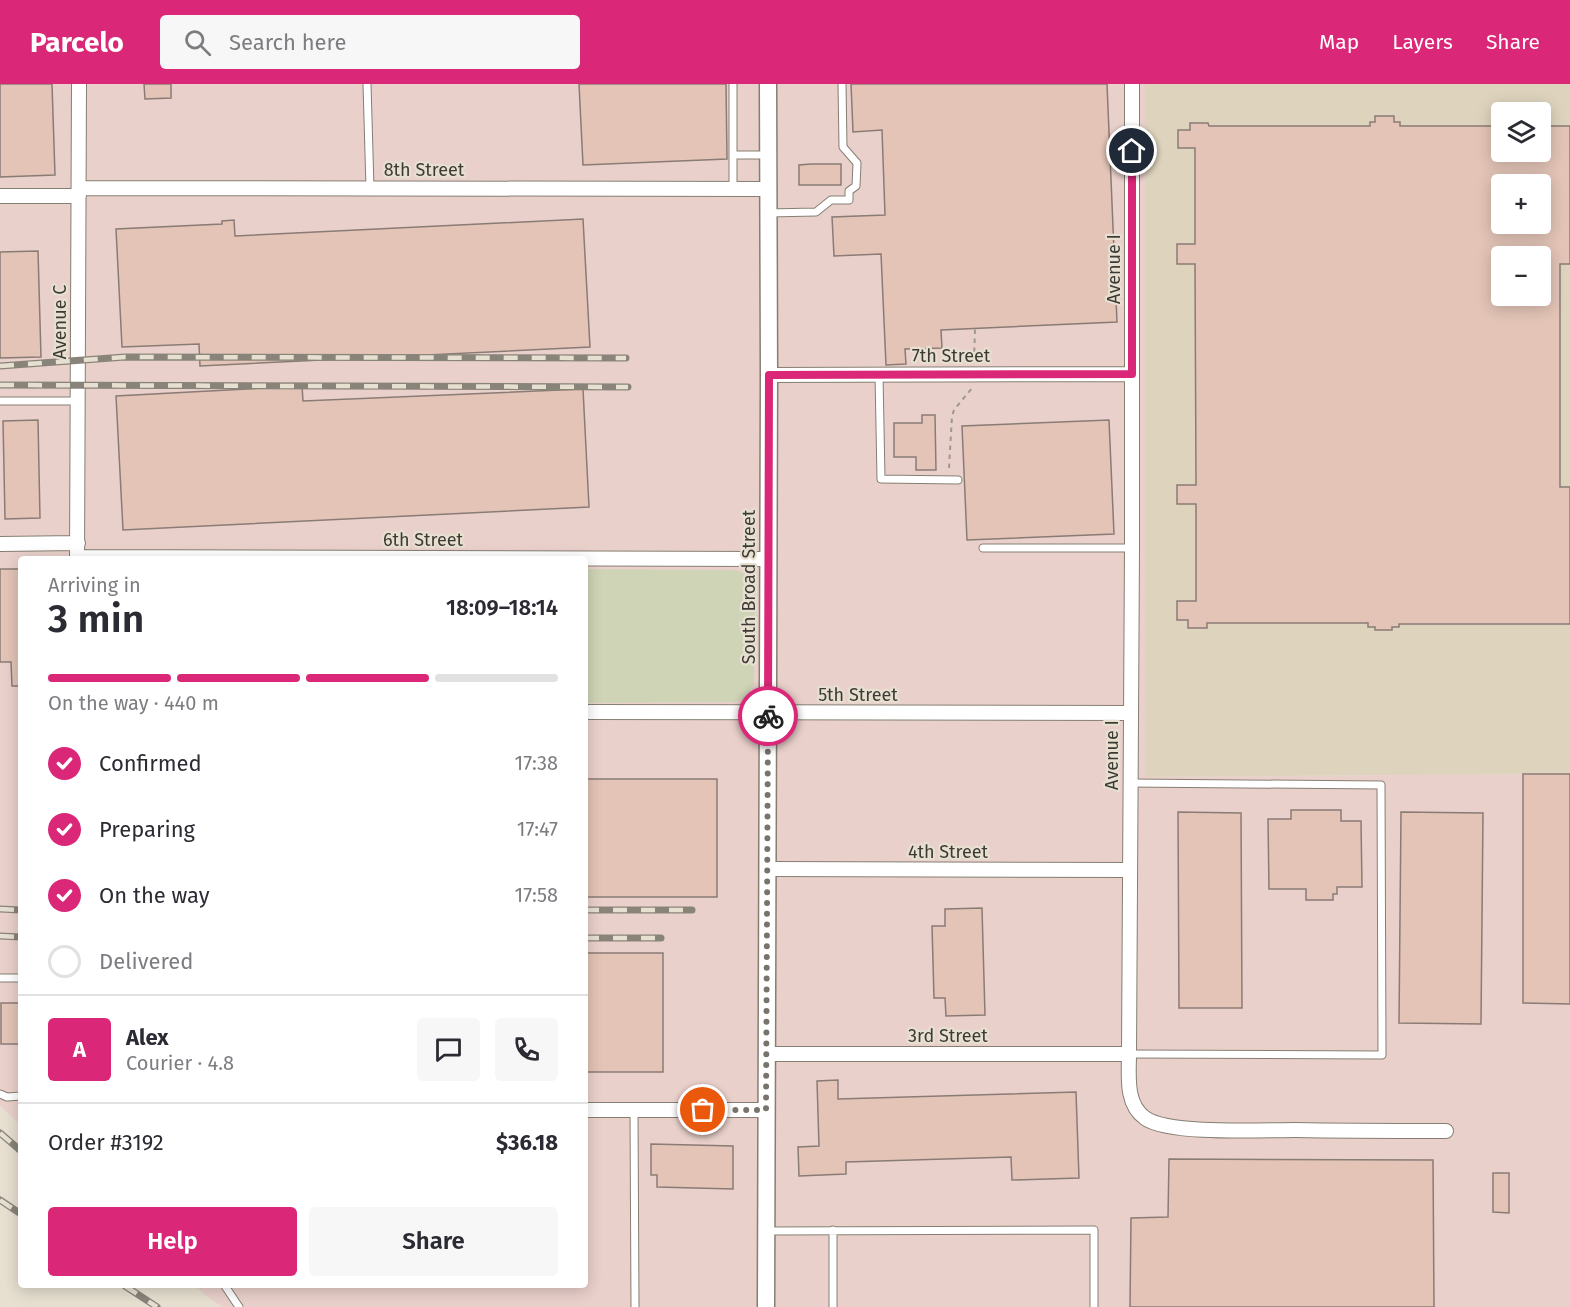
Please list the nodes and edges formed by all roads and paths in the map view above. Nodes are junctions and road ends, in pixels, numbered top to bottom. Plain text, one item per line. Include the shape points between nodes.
1 (79, 84) edge
2 (367, 84) edge
3 (734, 84) edge
4 (768, 84) edge
5 (842, 84) edge
6 (1132, 84) edge
7 (733, 155) junction
8 (768, 155) junction
9 (370, 188) junction
10 (733, 189) junction
11 (768, 189) junction
12 (79, 192) junction
13 (0, 196) edge
14 (768, 213) junction
15 (975, 328) dead end
16 (973, 374) junction
17 (1132, 374) junction
18 (769, 375) junction
19 (879, 375) junction
20 (0, 401) edge
21 (78, 401) junction
22 (949, 480) junction
23 (958, 480) dead end
24 (0, 544) edge
25 (982, 548) dead end
26 (1132, 548) junction
27 (78, 553) edge
28 (188, 556) edge
29 (588, 559) edge
30 (768, 559) junction
31 (588, 712) edge
32 (768, 712) junction
33 (1130, 713) junction
34 (1130, 783) junction
35 (767, 869) junction
36 (1129, 870) junction
37 (0, 978) edge
38 (18, 978) edge
39 (767, 1054) junction
40 (1129, 1054) junction
41 (0, 1094) edge
42 (18, 1096) edge
43 (588, 1110) edge
44 (766, 1110) junction
45 (634, 1111) junction
46 (1446, 1131) dead end
47 (766, 1230) junction
48 (833, 1230) junction
49 (226, 1288) edge
50 (239, 1307) edge
51 (635, 1307) edge
52 (766, 1307) edge
53 (833, 1307) edge
54 (1094, 1307) edge

1 - 12 street, Avenue C
2 - 9 lane
3 - 7 lane
4 - 8 street, South Broad Street
5 - 14 lane via 843,147 857,163 856,186 849,190 849,200 831,200 816,212
6 - 17 street, Avenue I
7 - 8 lane
7 - 10 lane
8 - 11 street, South Broad Street
9 - 10 street, 8th Street
9 - 12 street, 8th Street
10 - 11 street, 8th Street
11 - 14 street, South Broad Street
12 - 13 street, 8th Street
12 - 21 street, Avenue C
14 - 18 street, South Broad Street
15 - 16 path
16 - 17 street, 7th Street
16 - 19 street, 7th Street
16 - 22 path via 969,392 952,416
17 - 26 street, Avenue I
18 - 19 street, 7th Street
18 - 30 street, South Broad Street
19 - 22 lane via 881,479
20 - 21 lane
21 - 27 street, Avenue C
22 - 23 lane
24 - 27 street, 6th Street
25 - 26 lane
26 - 33 street, Avenue I
27 - 28 street, 6th Street
29 - 30 street, 6th Street
30 - 32 street, South Broad Street
31 - 32 street, 5th Street
32 - 33 street, 5th Street
32 - 35 street, South Broad Street
33 - 34 street, Avenue I
34 - 36 street, Avenue I
34 - 40 lane via 1381,785 1382,1055
35 - 36 street, 4th Street
35 - 39 street, South Broad Street
36 - 40 street, Avenue I
37 - 38 lane
39 - 40 street, 3rd Street
39 - 44 street, South Broad Street
40 - 46 street, Avenue I via 1132,1100 1144,1118 1154,1123 1197,1130
41 - 42 lane
43 - 45 street
44 - 45 street
44 - 47 street, South Broad Street
45 - 51 lane
47 - 48 lane
47 - 52 street, South Broad Street
48 - 53 lane
48 - 54 lane via 1094,1230
49 - 50 lane

